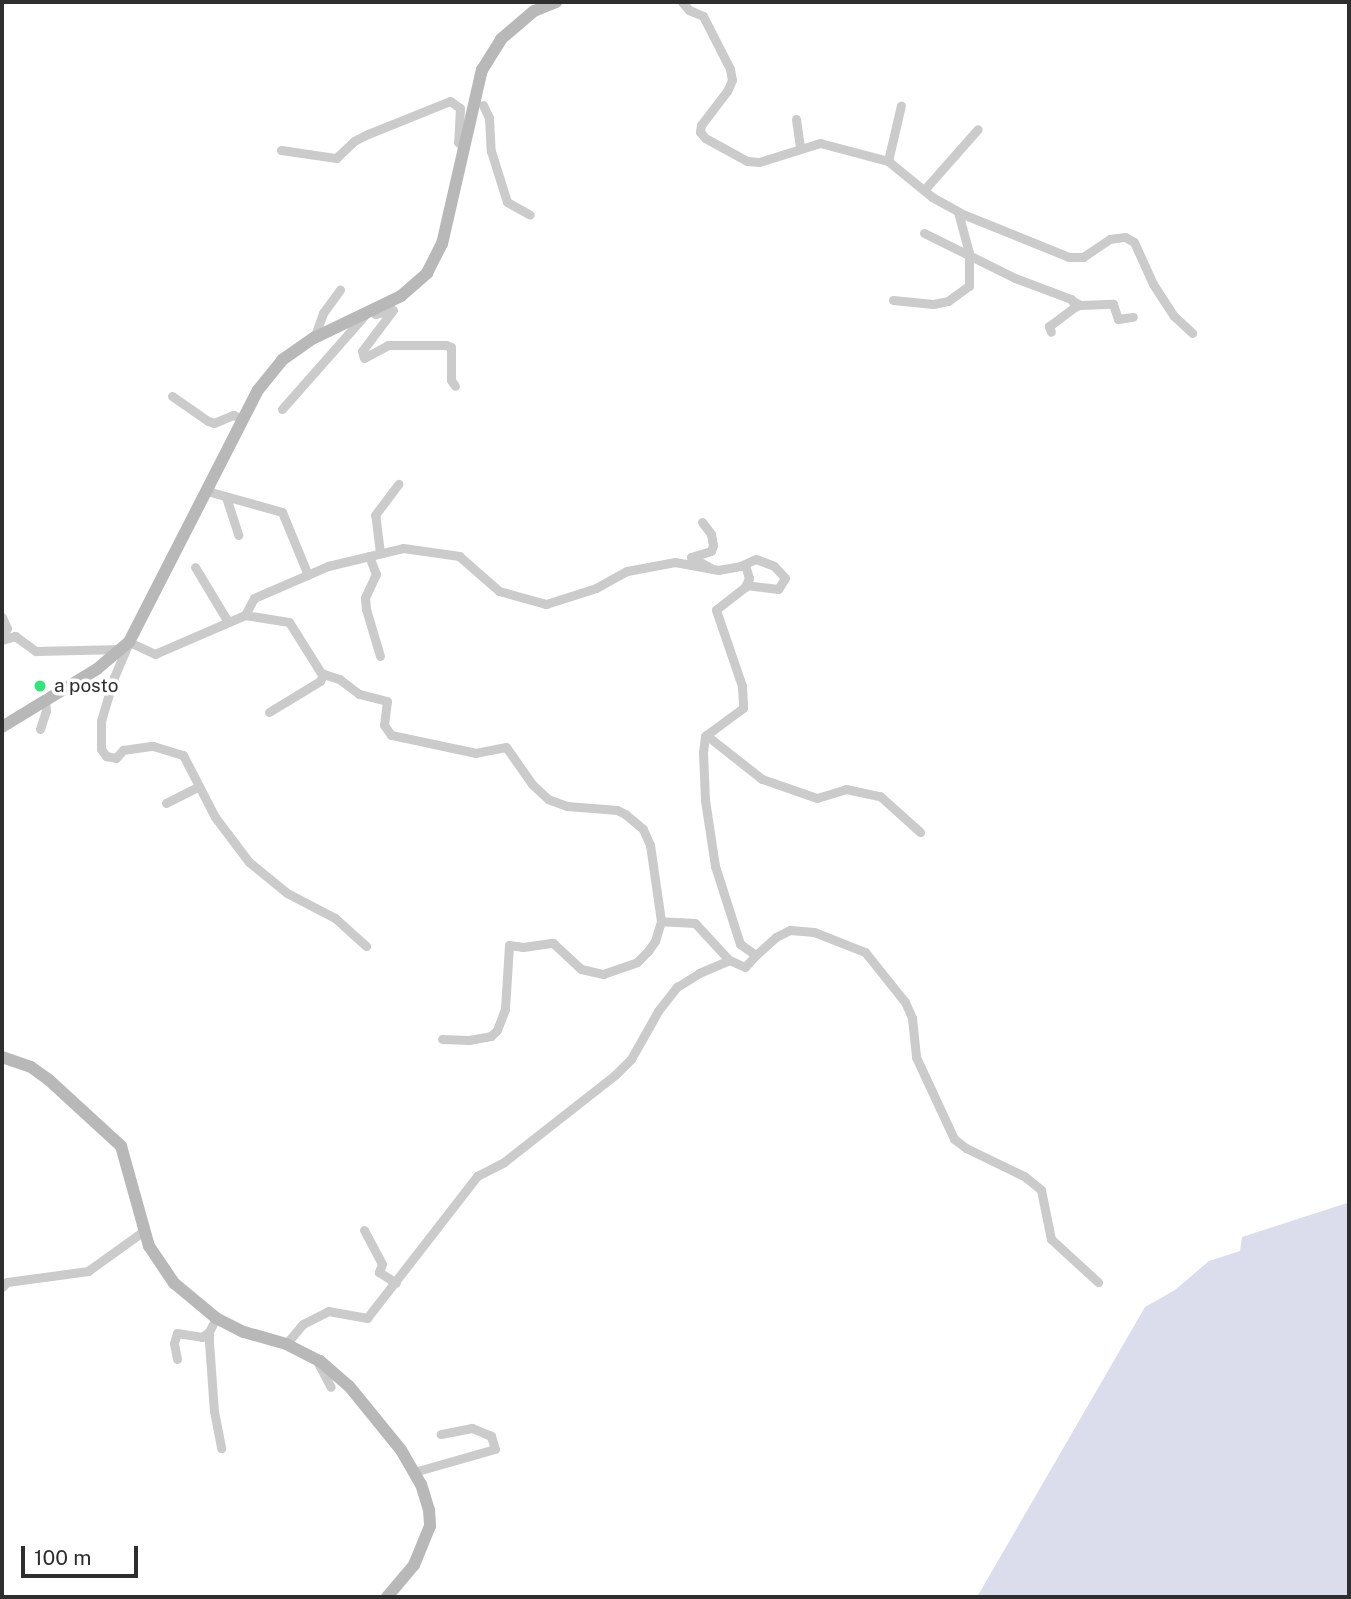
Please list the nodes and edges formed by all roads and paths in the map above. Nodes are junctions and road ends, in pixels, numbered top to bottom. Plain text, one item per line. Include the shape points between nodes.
1 (556, 2) edge
2 (682, 2) edge
3 (483, 105) dead end
4 (901, 105) dead end
5 (796, 119) dead end
6 (978, 129) dead end
7 (464, 147) junction
8 (800, 148) junction
9 (281, 150) dead end
10 (888, 161) junction
11 (924, 190) junction
12 (958, 212) junction
13 (530, 215) dead end
14 (924, 233) dead end
15 (969, 253) junction
16 (340, 290) dead end
17 (893, 300) dead end
18 (1075, 302) junction
19 (365, 315) junction
20 (1133, 317) dead end
21 (1052, 332) dead end
22 (1192, 333) dead end
23 (313, 338) junction
24 (456, 386) dead end
25 (172, 396) dead end
26 (282, 409) dead end
27 (243, 419) junction
28 (398, 484) dead end
29 (207, 491) junction
30 (226, 497) junction
31 (702, 522) dead end
32 (238, 535) dead end
33 (380, 553) junction
34 (369, 556) junction
35 (739, 566) junction
36 (195, 567) dead end
37 (712, 569) junction
38 (308, 575) junction
39 (746, 585) junction
40 (245, 615) junction
41 (2, 617) edge
42 (228, 622) junction
43 (2, 639) edge
44 (125, 645) junction
45 (380, 656) dead end
46 (323, 674) junction
47 (45, 700) junction
48 (269, 712) dead end
49 (2, 727) edge
50 (40, 729) dead end
51 (706, 735) junction
52 (199, 786) junction
53 (166, 803) dead end
54 (920, 832) dead end
55 (661, 921) junction
56 (366, 946) dead end
57 (756, 955) junction
58 (729, 960) junction
59 (442, 1039) dead end
60 (2, 1057) edge
61 (145, 1230) junction
62 (365, 1230) dead end
63 (1098, 1282) dead end
64 (396, 1283) junction
65 (2, 1287) edge
66 (216, 1318) junction
67 (209, 1332) junction
68 (286, 1344) junction
69 (177, 1359) dead end
70 (315, 1359) junction
71 (331, 1387) dead end
72 (441, 1434) dead end
73 (221, 1448) dead end
74 (414, 1472) junction
75 (387, 1597) edge

1 - 7 main road via 534,11 501,39 482,70
2 - 8 street via 703,16 732,80 700,132 747,161 759,162
3 - 13 street via 507,202
4 - 10 street
5 - 8 street
6 - 11 street
7 - 9 street via 458,142 461,112 450,101 368,134 336,158
7 - 19 main road via 442,244 427,273 401,296
8 - 10 street via 820,143
10 - 11 street
11 - 12 street
12 - 15 street
12 - 22 street via 1069,257 1083,257 1110,239 1125,237 1135,242 1153,284
14 - 15 street
15 - 17 street via 969,286 948,301
15 - 18 street
16 - 23 street via 323,313
18 - 20 street via 1113,303 1118,319
18 - 21 street via 1073,309 1049,326
19 - 23 main road
19 - 24 street via 393,310 362,351 364,358 388,345 446,345 451,347 451,380
19 - 26 street
23 - 27 main road via 282,360
25 - 27 street via 214,423 233,415
27 - 29 main road
28 - 33 street via 375,515
29 - 30 street
29 - 44 main road
30 - 32 street
30 - 38 street via 282,513
31 - 37 street via 713,545 711,551 691,557
33 - 34 street
33 - 37 street via 403,548 459,556 499,591 546,604 596,587 627,570 675,562
34 - 38 street
34 - 45 street via 376,574 365,598 366,609
35 - 37 street
35 - 39 street via 745,565
35 - 39 street via 756,559 775,566 785,578 778,589
36 - 42 street
38 - 40 street via 254,598
39 - 51 street via 716,610 742,686 743,708
40 - 42 street
40 - 46 street via 291,623 296,638
41 - 43 street via 7,628
42 - 44 street via 155,654
43 - 44 street via 15,636 36,651
44 - 47 main road via 97,669
44 - 52 street via 101,721 101,749 116,758 123,750 153,746 183,755
46 - 48 street via 320,681
46 - 55 street via 359,694 387,701 384,725 391,735 476,752 506,747 548,799 625,814 643,829 650,845
47 - 49 main road
47 - 50 street
51 - 54 street via 762,779 817,797 846,789 880,796
51 - 57 street via 705,800 715,866 740,944
52 - 53 street
52 - 56 street via 215,817 249,862 287,894 335,918
55 - 58 street via 695,923
55 - 59 street via 655,942 637,962 603,974 581,969 553,943 509,945 505,1009 497,1030 469,1040
57 - 58 street via 745,967
57 - 63 street via 790,930 814,932 865,952 905,1002 912,1018 916,1058 954,1139 1041,1190 1051,1239
58 - 64 street via 677,987 631,1059 615,1075 504,1162 477,1175
60 - 61 main road via 31,1067 121,1146
61 - 65 street via 88,1271 7,1282
61 - 66 main road via 159,1264 174,1283
62 - 64 street via 382,1264 379,1272
64 - 68 street via 367,1318 328,1311 303,1324
66 - 67 street
66 - 68 main road
67 - 69 street via 175,1335
67 - 73 street
68 - 70 main road
70 - 71 street
70 - 74 main road via 357,1394
72 - 74 street via 472,1428 491,1436 495,1448
74 - 75 main road via 429,1510 430,1526 414,1565

